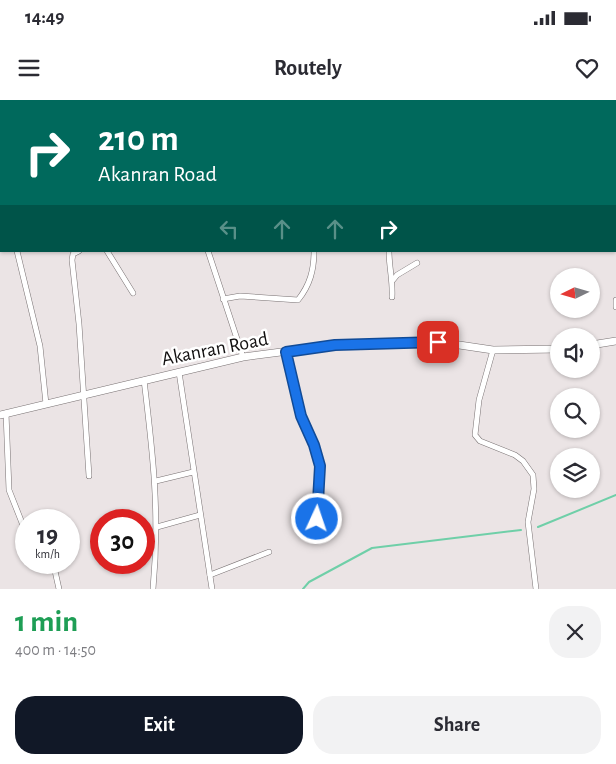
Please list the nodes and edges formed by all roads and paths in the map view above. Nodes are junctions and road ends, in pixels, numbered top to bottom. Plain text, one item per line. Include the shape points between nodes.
1 (18, 252) edge
2 (77, 252) edge
3 (108, 252) edge
4 (208, 252) edge
5 (314, 252) edge
6 (390, 252) edge
7 (417, 263) dead end
8 (393, 280) junction
9 (133, 293) dead end
10 (392, 297) dead end
11 (223, 299) junction
12 (616, 300) edge
13 (616, 307) edge
14 (616, 341) edge
15 (600, 344) edge
16 (550, 349) edge
17 (493, 350) junction
18 (286, 352) junction
19 (243, 357) junction
20 (178, 372) junction
21 (144, 380) junction
22 (85, 394) junction
23 (46, 404) junction
24 (3, 414) edge
25 (193, 472) junction
26 (89, 476) dead end
27 (156, 481) junction
28 (17, 509) edge
29 (200, 515) junction
30 (157, 527) junction
31 (317, 535) dead end
32 (269, 552) dead end
33 (56, 574) edge
34 (210, 575) junction
35 (60, 589) edge
36 (153, 589) edge
37 (212, 589) edge
38 (536, 589) edge

1 - 23 street via 40,346
2 - 22 street via 72,260
3 - 9 street
4 - 11 street
5 - 11 street via 313,271 298,300 240,296
6 - 8 street via 389,269
7 - 8 street
8 - 10 street
11 - 19 street
12 - 13 street
14 - 15 main road
16 - 17 main road, Akanran Road
17 - 18 main road, Akanran Road via 438,342 335,345
17 - 38 street via 479,400 476,436 480,441 523,460 532,475 534,489 528,522
18 - 19 main road, Akanran Road
18 - 31 street via 301,416 320,466
19 - 20 main road, Akanran Road
20 - 21 main road, Akanran Road
20 - 25 street
21 - 22 main road, Akanran Road
21 - 27 street
22 - 23 main road, Akanran Road
22 - 26 street
23 - 24 main road, Akanran Road
24 - 28 street via 9,490
25 - 27 street
25 - 29 street
27 - 30 street
29 - 30 street
29 - 34 street
30 - 36 street
32 - 34 street
33 - 35 street
34 - 37 street

